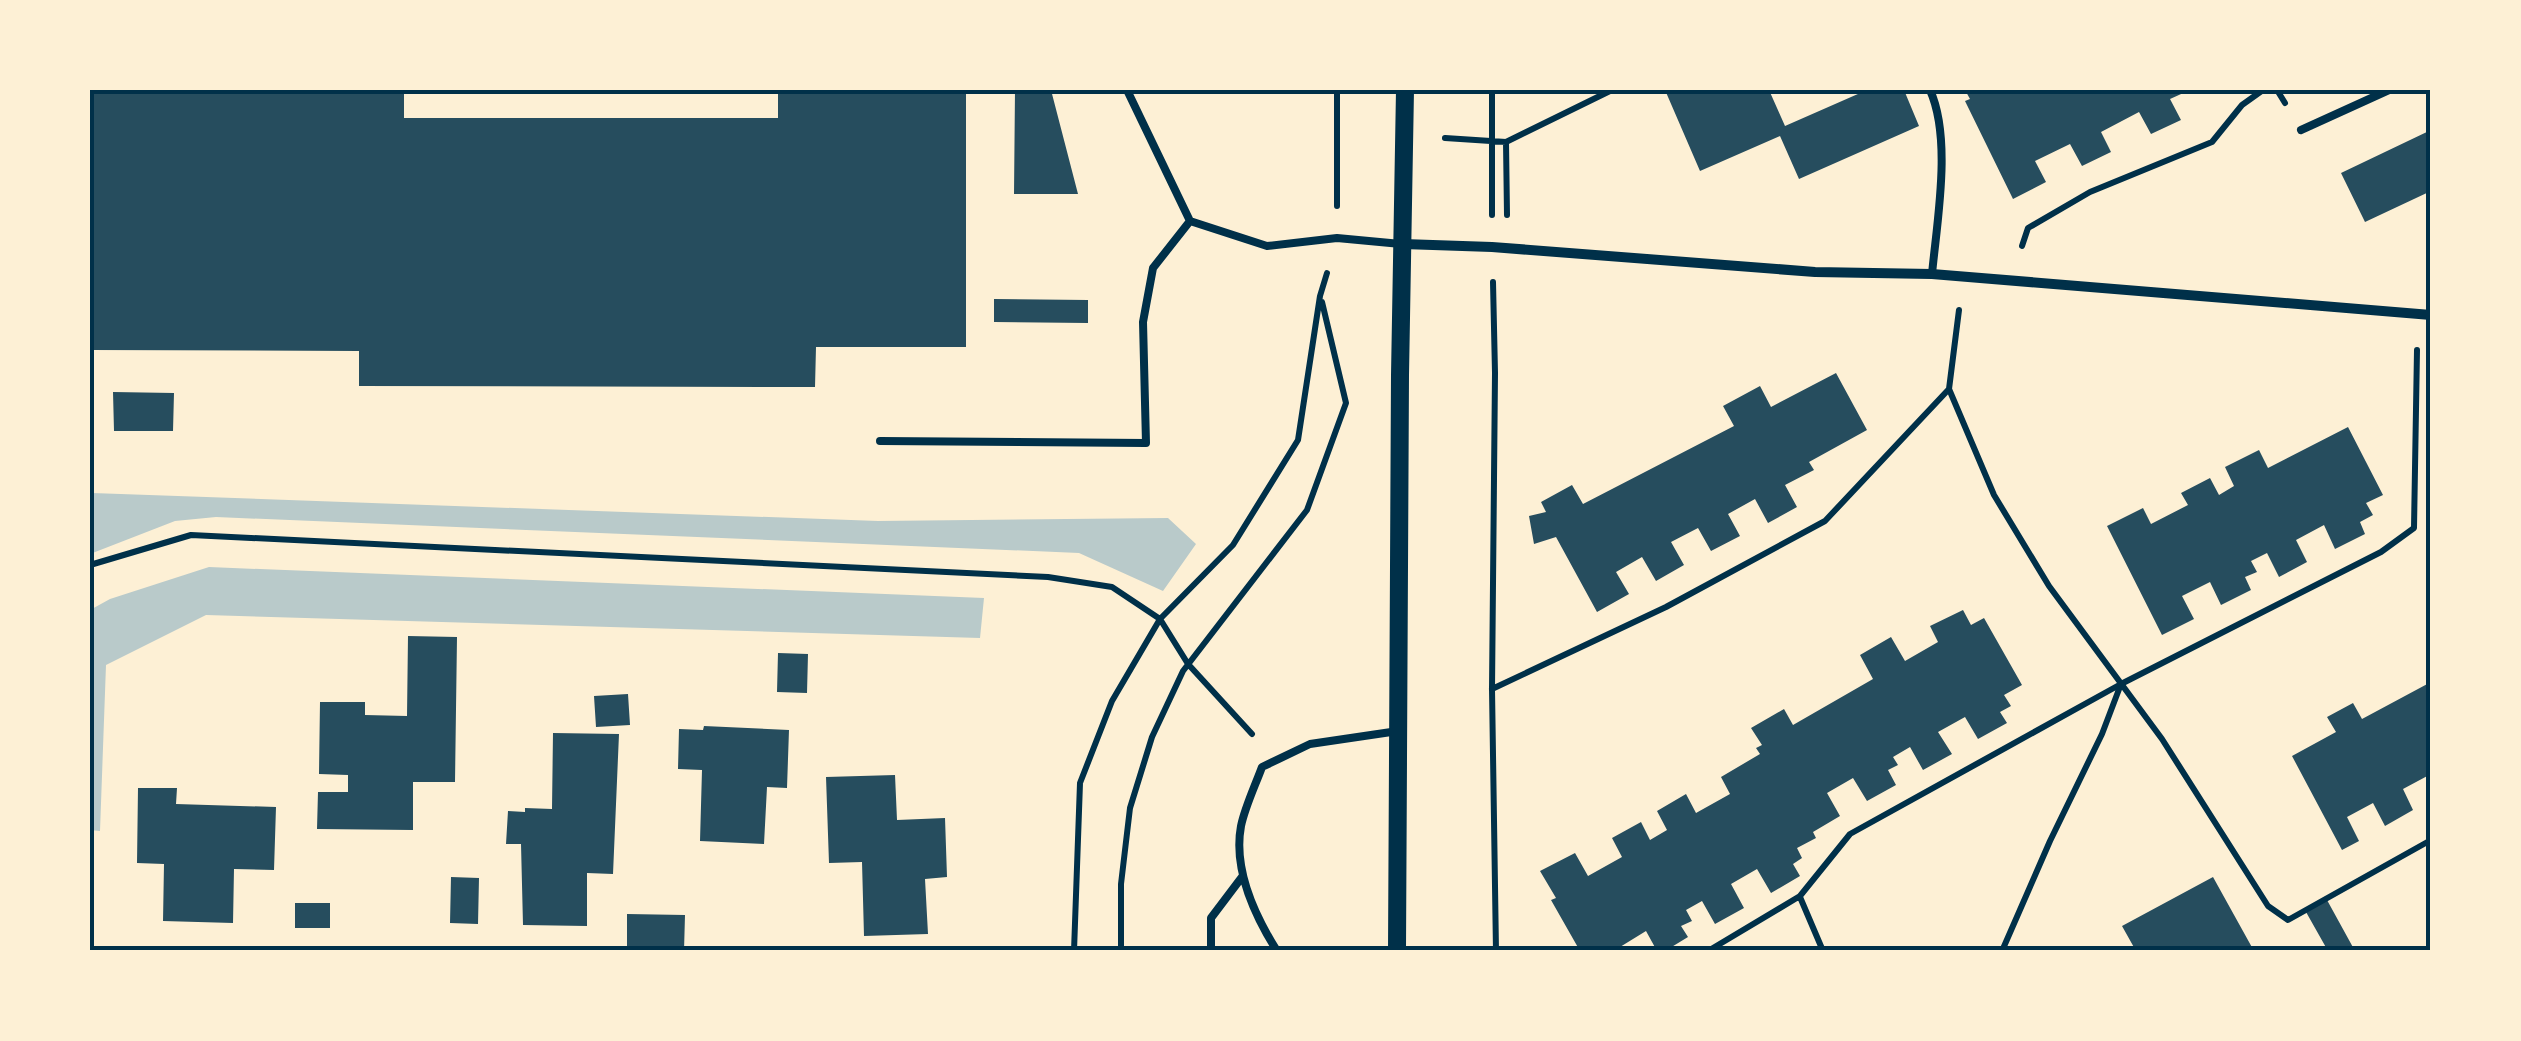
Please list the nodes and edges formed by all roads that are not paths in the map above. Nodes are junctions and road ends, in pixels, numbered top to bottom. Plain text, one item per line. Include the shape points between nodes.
1 (1127, 90) edge
2 (1405, 90) edge
3 (1930, 90) edge
4 (2389, 90) edge
5 (2301, 130) dead end
6 (1190, 221) junction
7 (1402, 244) junction
8 (1932, 274) junction
9 (2425, 314) edge
10 (880, 442) dead end
11 (1398, 731) junction
12 (1242, 878) junction
13 (1212, 951) edge
14 (1277, 951) edge
15 (1397, 951) edge

1 - 6 lane
2 - 7 street
3 - 8 lane via 1938,109 1941,172
4 - 5 lane
6 - 7 lane via 1268,246 1337,238
6 - 10 lane via 1153,268 1143,322 1146,443
7 - 8 street
7 - 11 street
8 - 9 street
11 - 12 lane via 1310,744 1262,767 1240,828
11 - 15 street
12 - 13 lane via 1211,918
12 - 14 lane

